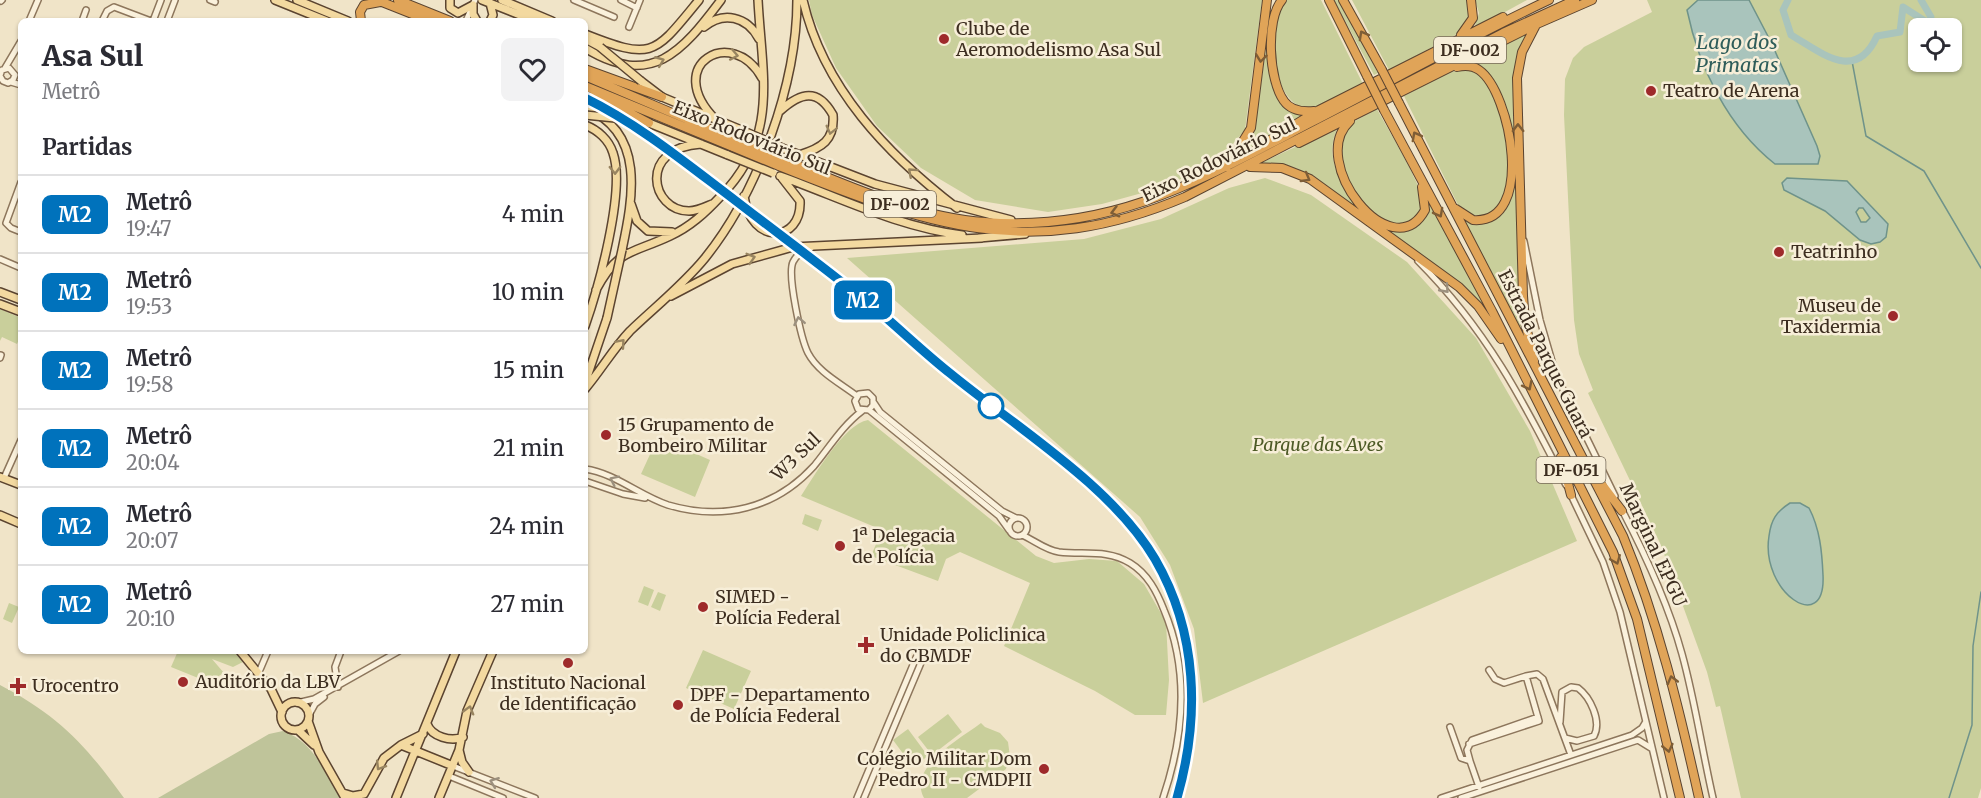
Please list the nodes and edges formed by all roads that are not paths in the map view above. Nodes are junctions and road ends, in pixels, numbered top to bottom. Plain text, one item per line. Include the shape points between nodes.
1 (38, 0) edge
2 (159, 0) edge
3 (175, 0) edge
4 (275, 0) edge
5 (297, 0) edge
6 (398, 0) edge
7 (450, 0) edge
8 (482, 0) edge
9 (502, 0) edge
10 (513, 0) edge
11 (574, 0) edge
12 (621, 0) edge
13 (640, 0) edge
14 (699, 0) edge
15 (721, 0) edge
16 (758, 0) edge
17 (797, 0) edge
18 (803, 0) edge
19 (1267, 0) edge
20 (1282, 0) edge
21 (1327, 0) edge
22 (1343, 0) edge
23 (1471, 0) edge
24 (1536, 0) edge
25 (1549, 0) edge
26 (1575, 0) edge
27 (1593, 0) edge
28 (379, 1) edge
29 (474, 2) edge
30 (490, 3) junction
31 (638, 8) junction
32 (523, 9) junction
33 (86, 10) dead end
34 (614, 17) dead end
35 (30, 18) edge
36 (83, 18) edge
37 (104, 18) edge
38 (144, 18) edge
39 (153, 18) edge
40 (168, 18) edge
41 (320, 18) edge
42 (341, 18) edge
43 (361, 18) edge
44 (422, 18) edge
45 (443, 18) edge
46 (467, 18) edge
47 (475, 18) edge
48 (492, 18) edge
49 (528, 18) edge
50 (545, 18) edge
51 (1537, 24) junction
52 (629, 27) dead end
53 (588, 35) edge
54 (693, 36) junction
55 (588, 41) edge
56 (760, 41) junction
57 (1452, 42) junction
58 (18, 47) edge
59 (588, 50) edge
60 (15, 54) junction
61 (3, 68) edge
62 (1450, 69) junction
63 (588, 70) edge
64 (14, 74) junction
65 (0, 77) edge
66 (18, 77) edge
67 (588, 77) edge
68 (11, 82) junction
69 (764, 83) junction
70 (18, 84) edge
71 (588, 89) edge
72 (588, 90) edge
73 (662, 97) junction
74 (588, 110) edge
75 (1318, 110) junction
76 (779, 112) junction
77 (588, 115) edge
78 (1357, 115) junction
79 (715, 119) junction
80 (649, 123) junction
81 (588, 126) edge
82 (701, 144) junction
83 (735, 144) junction
84 (800, 155) junction
85 (1249, 156) junction
86 (1412, 161) junction
87 (781, 162) junction
88 (1250, 167) junction
89 (1230, 170) junction
90 (776, 175) junction
91 (18, 190) edge
92 (631, 195) junction
93 (744, 196) junction
94 (715, 202) junction
95 (1452, 205) junction
96 (957, 208) junction
97 (1520, 208) junction
98 (1025, 224) junction
99 (687, 227) junction
100 (18, 231) edge
101 (1037, 233) junction
102 (982, 238) junction
103 (824, 245) junction
104 (1404, 247) junction
105 (0, 259) edge
106 (18, 267) edge
107 (596, 290) junction
108 (678, 290) junction
109 (0, 292) edge
110 (18, 299) edge
111 (0, 304) edge
112 (18, 311) edge
113 (588, 316) edge
114 (1518, 365) junction
115 (588, 373) edge
116 (588, 384) edge
117 (1542, 384) junction
118 (857, 396) junction
119 (873, 402) junction
120 (856, 407) junction
121 (869, 410) junction
122 (862, 411) junction
123 (854, 417) junction
124 (1556, 442) junction
125 (18, 446) edge
126 (1582, 458) junction
127 (588, 470) edge
128 (2, 478) edge
129 (588, 482) edge
130 (18, 484) edge
131 (1571, 495) junction
132 (647, 498) junction
133 (1623, 511) junction
134 (0, 515) edge
135 (1016, 518) junction
136 (18, 523) edge
137 (1027, 529) junction
138 (1009, 530) junction
139 (1022, 535) junction
140 (1033, 540) junction
141 (1645, 589) junction
142 (1629, 592) junction
143 (243, 654) edge
144 (267, 654) edge
145 (340, 654) edge
146 (394, 654) edge
147 (455, 654) edge
148 (492, 654) edge
149 (916, 665) dead end
150 (1489, 670) dead end
151 (259, 672) junction
152 (1526, 676) junction
153 (339, 686) junction
154 (271, 689) junction
155 (295, 703) junction
156 (282, 712) junction
157 (308, 718) junction
158 (1646, 721) junction
159 (1560, 722) junction
160 (427, 724) junction
161 (1450, 727) dead end
162 (298, 730) junction
163 (423, 734) junction
164 (463, 737) junction
165 (1565, 738) junction
166 (401, 745) junction
167 (416, 749) junction
168 (459, 750) junction
169 (1653, 751) junction
170 (319, 752) junction
171 (1571, 756) junction
172 (440, 760) junction
173 (1470, 761) junction
174 (453, 766) junction
175 (469, 772) junction
176 (449, 776) junction
177 (867, 782) junction
178 (1479, 787) junction
179 (344, 796) edge
180 (396, 798) edge
181 (438, 798) edge
182 (503, 798) edge
183 (535, 798) edge
184 (857, 798) edge
185 (864, 798) edge
186 (1163, 798) edge
187 (1441, 798) edge
188 (1461, 798) edge
189 (1664, 798) edge
190 (1680, 798) edge
191 (1699, 798) edge
192 (1713, 798) edge

1 - 35 street
2 - 39 street
3 - 40 street
4 - 41 main road
5 - 42 main road
6 - 45 highway
7 - 29 main road via 450,8 458,13
8 - 30 main road
9 - 32 main road
10 - 32 main road
11 - 34 street
12 - 31 street
13 - 31 street
14 - 53 main road via 666,39 647,50 627,50
15 - 54 main road
16 - 56 main road
17 - 76 main road via 795,41
96 -> 18 main road via 904,165 852,106 816,43
19 -> 89 highway via 1251,128
20 - 75 highway via 1272,26 1276,83 1290,107 1305,112
21 - 86 highway, Estrada Parque Guará / DF-051, bridge
95 -> 22 highway, Estrada Parque Guará / DF-051, bridge
23 - 57 highway via 1471,26
24 - 57 highway
25 - 85 highway, Eixo Rodoviário Sul / DF-002
26 - 89 highway, Eixo Rodoviário Sul / DF-002
27 - 51 highway
28 - 43 highway via 364,5
28 - 44 highway
29 - 46 street
29 - 47 main road
30 - 48 main road
30 - 49 main road
31 - 52 street
32 - 50 main road
33 - 36 street
37 - 38 street via 114,7
51 - 62 highway
97 -> 51 highway via 1518,72 1527,38
54 - 56 main road via 714,19 731,17 749,26
59 -> 54 main road via 609,60 647,66 670,57
55 - 73 main road, bridge
56 - 69 main road
57 - 75 highway
58 - 60 street
60 - 61 street
60 - 64 street
61 - 64 street
61 - 65 street
62 - 78 highway
62 - 95 highway via 1469,66 1490,81 1506,125 1511,159 1510,193 1500,212 1486,220 1473,220
63 - 73 highway
64 - 66 street
64 - 68 street
65 - 68 street
67 - 83 highway, Eixo Rodoviário Sul / DF-002
68 - 70 street
79 -> 69 main road via 701,105 695,87 703,62 719,53 733,52 752,63
69 - 94 main road via 760,132 743,170
71 - 83 highway, Eixo Rodoviário Sul / DF-002
72 - 80 highway
73 - 79 main road
74 - 92 main road via 611,124 623,138 631,165
75 - 85 highway
76 -> 84 main road via 809,95 820,99 833,115 829,140
76 - 93 main road
77 - 80 main road, bridge
78 - 86 highway via 1338,137 1338,164 1362,205 1384,226 1405,228 1425,210 1423,189
78 - 88 highway
79 - 84 main road, bridge
80 - 82 main road
81 -> 107 main road via 607,141 616,164 609,232
82 - 90 main road, bridge
82 - 94 main road via 678,147 664,157 657,168 658,186 663,196 680,210 698,209
83 - 87 highway, Eixo Rodoviário Sul / DF-002, bridge
84 - 96 main road via 875,184
85 - 89 highway, Eixo Rodoviário Sul / DF-002
86 -> 114 highway, Estrada Parque Guará / DF-051
87 - 98 highway, Eixo Rodoviário Sul / DF-002 via 925,213
87 - 101 highway, Eixo Rodoviário Sul / DF-002 via 878,205 923,219
88 - 89 highway
88 -> 104 highway via 1282,168 1310,180
89 -> 98 highway, Eixo Rodoviário Sul / DF-002 via 1110,213
89 - 101 highway, Eixo Rodoviário Sul / DF-002 via 1146,214 1113,223
90 - 93 main road via 800,201 797,219 786,230 769,232 754,224
90 - 102 main road via 914,227
91 - 100 street via 6,221 8,227
92 - 99 main road via 633,214 648,231 666,233
92 - 115 main road, bridge via 607,318
93 - 108 main road via 705,258
94 - 99 main road
95 - 117 highway, Estrada Parque Guará / DF-051
96 - 98 main road
97 - 117 highway via 1525,322
97 - 133 street, Marginal EPGU via 1536,304 1556,375 1581,433
99 - 107 main road via 623,255
101 - 102 main road
102 - 103 main road
108 -> 103 main road via 754,256
118 -> 103 street via 819,368 808,352 800,325 791,270 799,254
104 - 114 highway via 1459,287 1478,306
104 -> 131 street via 1449,292 1489,344
105 - 106 street
107 - 113 main road
116 -> 108 main road via 617,346
109 - 110 main road
111 - 112 main road
114 -> 124 highway, Estrada Parque Guará / DF-051
117 - 126 highway, Estrada Parque Guará / DF-051
118 - 119 street via 868,393
118 - 120 street
119 - 121 street
119 - 135 street via 946,467 1002,512
120 - 122 street
120 - 123 street, W3 Sul
121 - 122 street
121 - 138 street via 999,516
122 - 123 street, W3 Sul
123 - 132 street, W3 Sul via 808,472 764,503 728,513 711,513
124 - 131 highway
124 -> 142 highway, Estrada Parque Guará / DF-051 via 1613,552
125 - 128 street
126 - 133 highway
126 - 141 highway, Estrada Parque Guará / DF-051 via 1623,536
132 -> 127 street, W3 Sul
128 - 130 main road
129 - 132 street, W3 Sul
131 - 158 street via 1604,562
133 - 192 street, Marginal EPGU via 1659,585 1675,632 1691,688
134 - 136 main road
135 - 137 street via 1025,522
135 - 138 street via 1010,522
137 - 139 street
137 - 140 street
138 - 139 street via 1014,536
139 - 140 street
140 - 186 street via 1059,552 1119,557 1137,568 1156,590 1176,646 1182,705 1176,754
141 - 142 highway via 1634,585
191 -> 141 highway, Estrada Parque Guará / DF-051 via 1677,698
142 -> 190 highway, Estrada Parque Guará / DF-051
143 - 151 main road
144 - 151 street
145 - 153 street via 334,667
146 - 153 street
147 - 160 main road
164 -> 148 main road via 467,711
149 - 177 street
150 - 152 street via 1504,683
151 - 154 main road
152 - 159 street via 1542,676
152 - 173 street via 1538,722 1469,744
153 - 155 street via 309,701
153 - 157 street via 318,701
154 - 155 main road
154 - 156 main road
155 - 156 main road
155 - 157 main road via 305,707
156 - 162 main road via 284,725
157 - 162 main road
157 - 170 main road
158 - 169 street
158 - 171 street via 1632,735
159 - 165 street
159 - 165 street via 1562,692 1578,688 1591,706 1597,729 1594,736 1584,741
160 - 163 main road
160 - 164 main road via 433,733 446,738
161 - 173 street via 1461,758
162 - 170 main road
163 - 166 main road
163 - 167 main road
164 - 168 main road
165 - 171 street
166 - 167 main road
166 -> 179 main road via 384,758 364,794
167 - 172 main road
167 - 180 main road
168 - 174 main road
168 - 175 main road
169 - 188 street via 1638,740
169 - 189 street
170 - 179 main road
171 - 178 street
172 - 174 main road
172 - 181 main road via 447,768
173 - 178 street
174 - 175 street
174 - 176 main road
183 -> 175 street
176 - 181 main road
176 - 182 street
177 - 184 street
177 - 185 street
178 - 187 street

